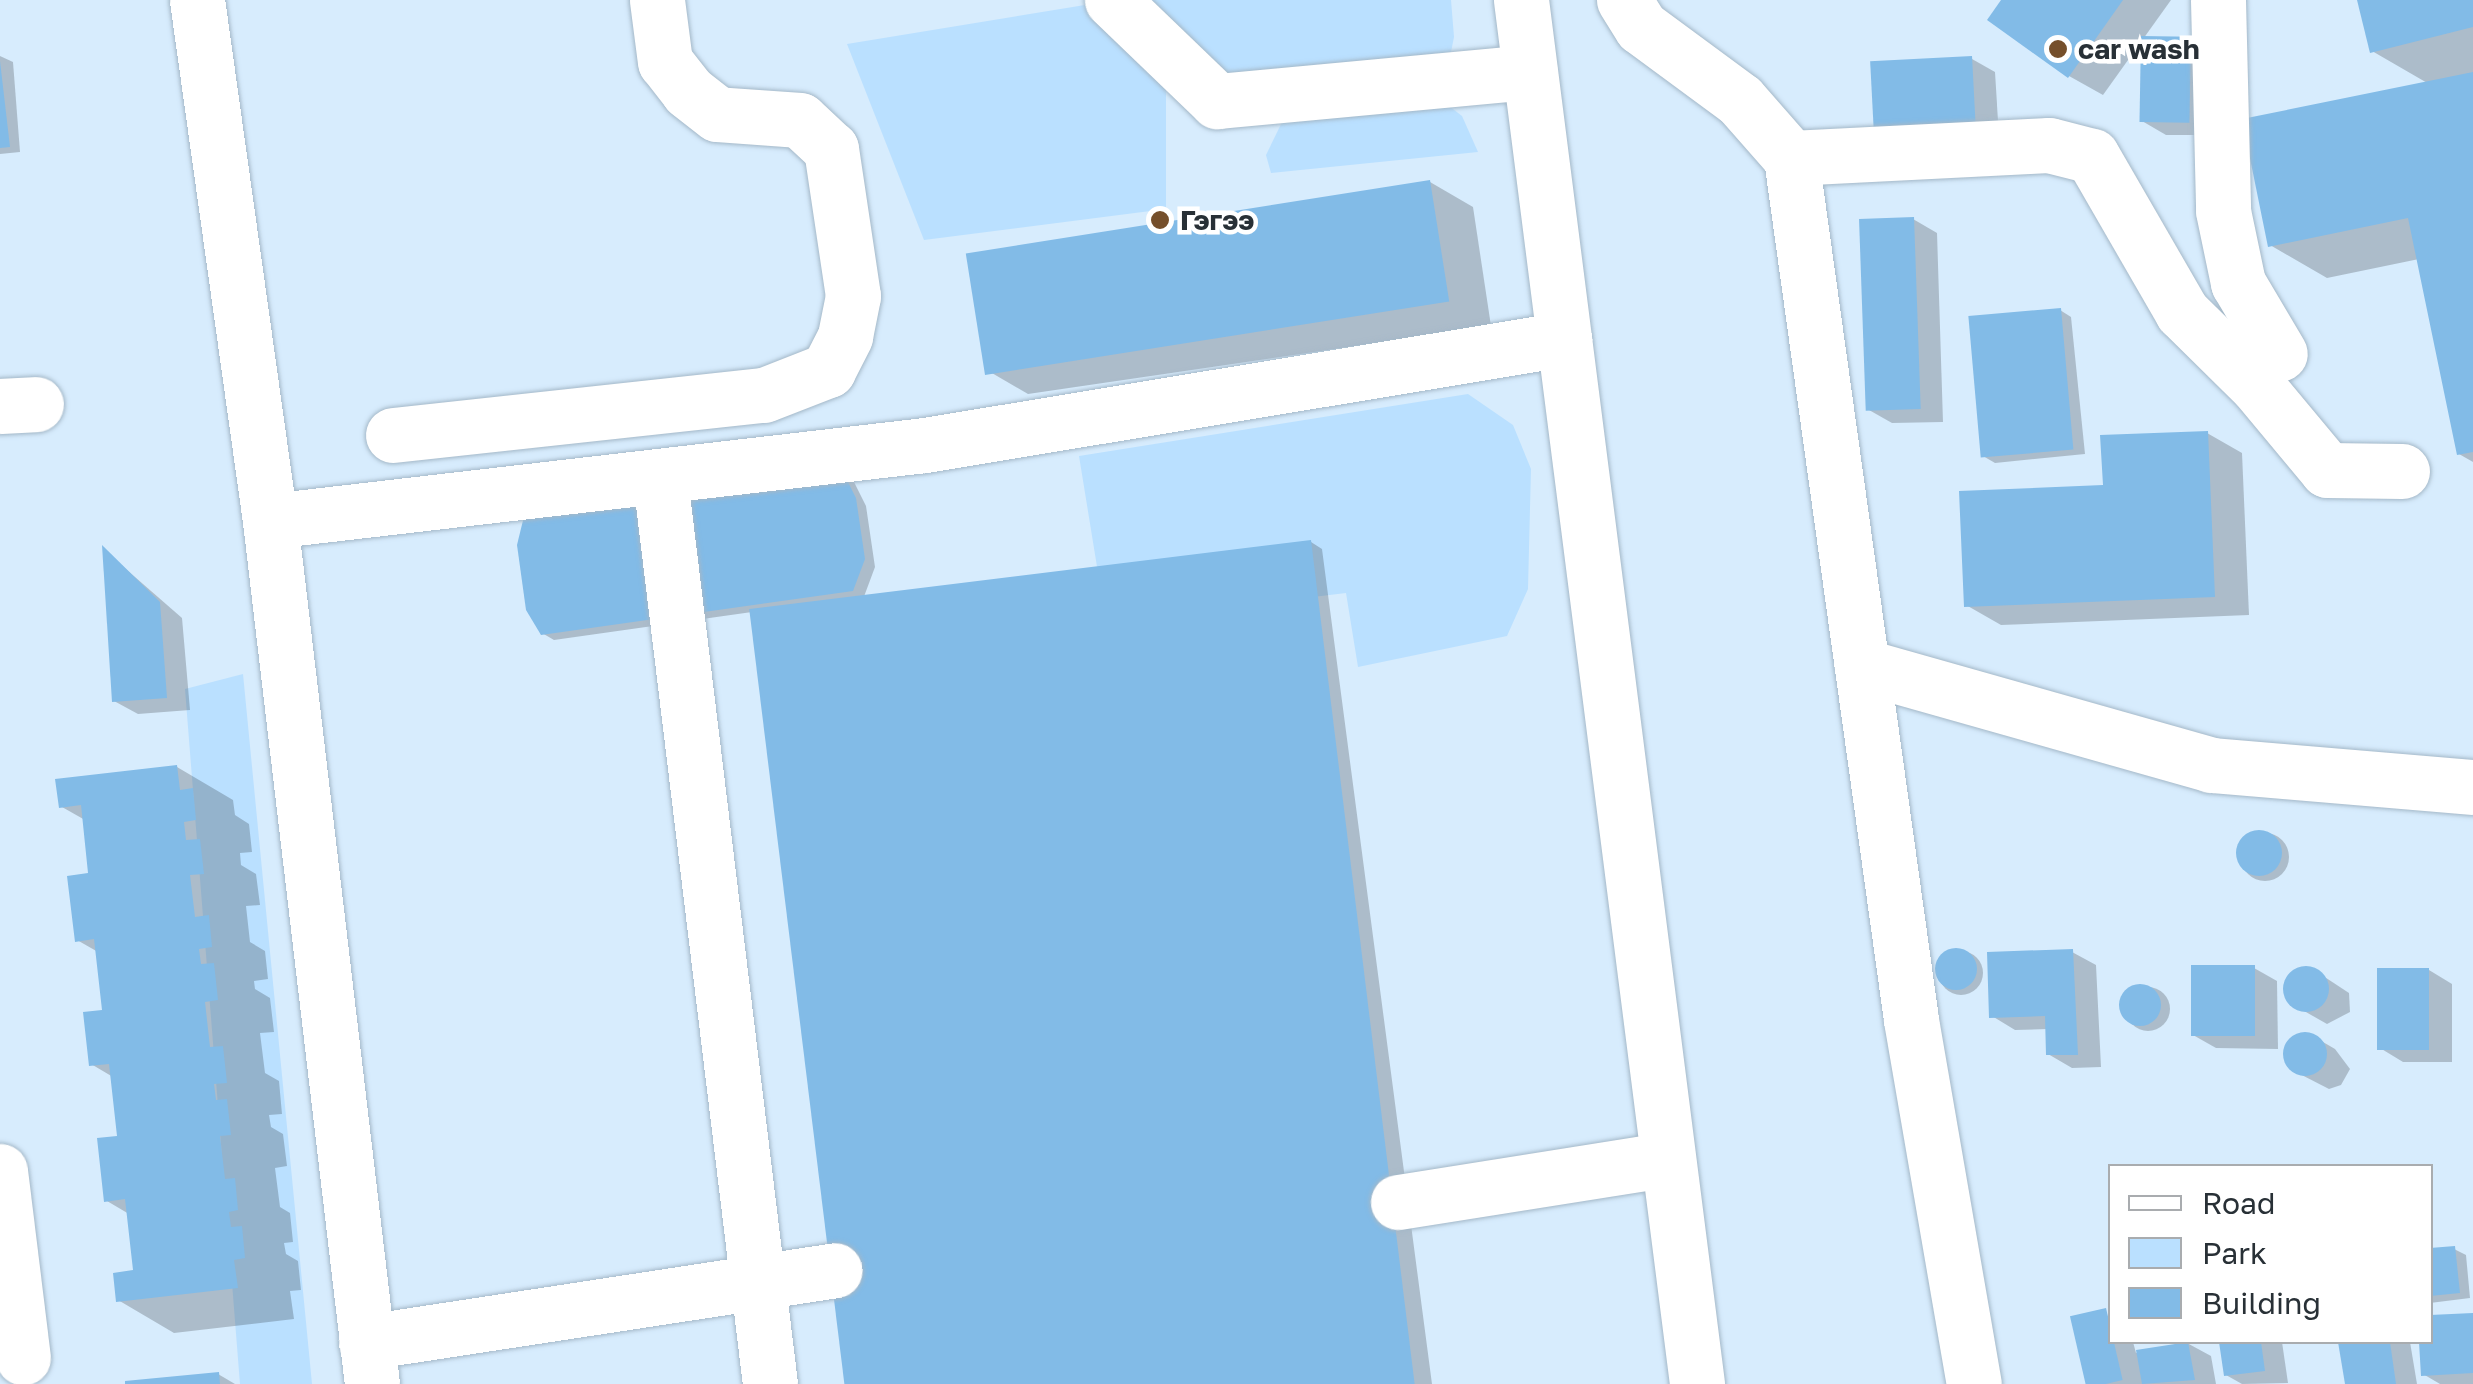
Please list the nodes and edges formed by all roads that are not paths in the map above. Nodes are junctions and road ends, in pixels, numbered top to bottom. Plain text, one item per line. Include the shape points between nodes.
1 (197, 0) edge
2 (657, 0) edge
3 (1112, 0) edge
4 (1520, 0) edge
5 (1624, 0) edge
6 (2218, 0) edge
7 (1530, 72) junction
8 (1791, 158) junction
9 (1564, 339) junction
10 (2280, 354) dead end
11 (393, 435) dead end
12 (2402, 471) dead end
13 (660, 479) junction
14 (270, 522) junction
15 (1862, 666) junction
16 (2473, 787) edge
17 (1668, 1158) junction
18 (0, 1171) edge
19 (1398, 1202) dead end
20 (836, 1270) dead end
21 (758, 1282) junction
22 (23, 1358) dead end
23 (369, 1363) edge
24 (770, 1384) edge
25 (1697, 1384) edge
26 (1974, 1384) edge

1 - 14 street
2 - 11 street via 665,62 688,92 717,114 800,120 830,149 853,296 845,336 828,370 764,395
3 - 7 street via 1217,101
4 - 7 street
5 - 8 street via 1642,26 1740,100
6 - 10 street via 2223,211 2238,283
7 - 9 street
8 - 12 street via 2049,145 2092,156 2182,312 2327,470
8 - 15 street
9 - 13 street via 925,445
9 - 17 street
13 - 14 street
13 - 21 street
14 - 23 street
15 - 16 street via 2211,766
15 - 26 street via 1911,1020
17 - 19 street
17 - 25 street
18 - 22 street
20 - 21 street
21 - 23 street
21 - 24 street

